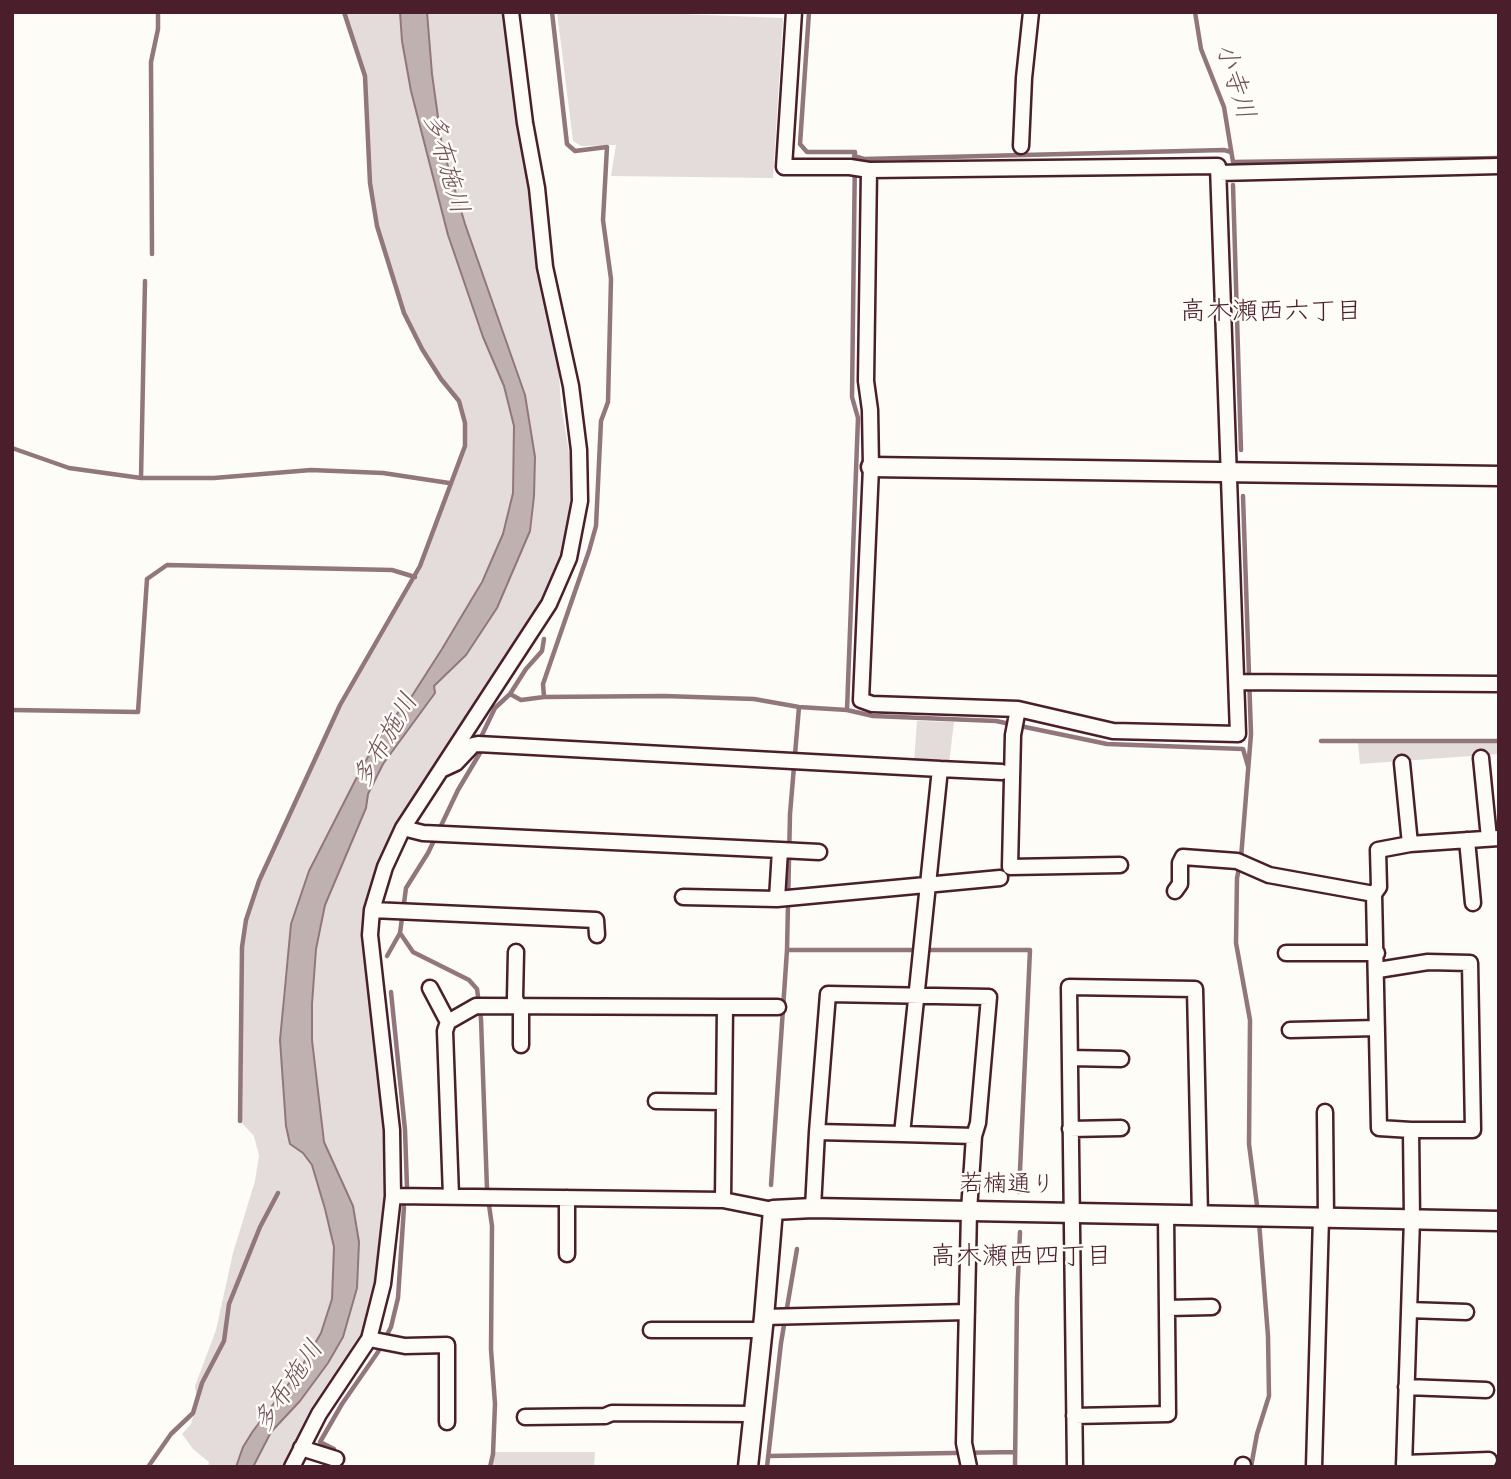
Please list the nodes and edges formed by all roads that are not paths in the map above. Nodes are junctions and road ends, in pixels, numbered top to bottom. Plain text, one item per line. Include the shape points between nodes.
1 (511, 12) edge
2 (794, 12) edge
3 (1031, 12) edge
4 (1021, 146) dead end
5 (1499, 166) edge
6 (860, 169) junction
7 (1219, 173) junction
8 (871, 467) junction
9 (1230, 472) junction
10 (1499, 476) edge
11 (1245, 682) junction
12 (1499, 684) edge
13 (1017, 713) junction
14 (1481, 758) dead end
15 (1402, 763) dead end
16 (940, 769) junction
17 (439, 772) junction
18 (1002, 772) dead end
19 (403, 828) junction
20 (1494, 838) edge
21 (1467, 840) junction
22 (1410, 844) junction
23 (786, 850) junction
24 (819, 852) dead end
25 (1120, 865) dead end
26 (1000, 878) dead end
27 (927, 885) junction
28 (1175, 891) dead end
29 (1374, 894) junction
30 (683, 897) dead end
31 (784, 898) junction
32 (1473, 903) dead end
33 (372, 909) junction
34 (597, 935) dead end
35 (516, 952) dead end
36 (1286, 953) dead end
37 (1377, 953) junction
38 (1378, 970) junction
39 (430, 988) dead end
40 (916, 996) junction
41 (518, 1006) junction
42 (725, 1007) junction
43 (778, 1007) dead end
44 (448, 1022) junction
45 (1377, 1028) junction
46 (1290, 1030) dead end
47 (521, 1045) dead end
48 (1070, 1058) junction
49 (1121, 1059) dead end
50 (656, 1101) dead end
51 (724, 1102) junction
52 (1325, 1112) dead end
53 (1121, 1128) dead end
54 (1070, 1129) junction
55 (1411, 1130) junction
56 (817, 1132) junction
57 (902, 1134) junction
58 (974, 1136) junction
59 (393, 1196) junction
60 (451, 1196) junction
61 (567, 1198) junction
62 (723, 1200) junction
63 (813, 1208) junction
64 (773, 1210) junction
65 (969, 1211) junction
66 (1071, 1213) junction
67 (1166, 1215) junction
68 (1199, 1215) junction
69 (1323, 1218) junction
70 (1412, 1219) junction
71 (1499, 1221) edge
72 (567, 1254) dead end
73 (1212, 1307) dead end
74 (1167, 1308) junction
75 (1409, 1310) junction
76 (967, 1312) junction
77 (1466, 1312) dead end
78 (774, 1320) junction
79 (651, 1330) dead end
80 (379, 1341) junction
81 (1406, 1387) junction
82 (1486, 1390) dead end
83 (754, 1414) junction
84 (1074, 1416) junction
85 (525, 1417) dead end
86 (447, 1422) dead end
87 (301, 1448) junction
88 (331, 1458) dead end
89 (1489, 1460) dead end
90 (969, 1463) edge
91 (1404, 1465) edge
92 (292, 1467) edge
93 (748, 1467) edge
94 (1075, 1467) edge
95 (1314, 1467) edge

1 - 17 street via 545,267 571,386 580,501 569,558 549,604
2 - 6 street via 784,167
3 - 4 street
5 - 7 street
6 - 7 street via 1218,166
6 - 8 street
7 - 9 street
8 - 9 street
8 - 13 street via 861,700
9 - 10 street
9 - 11 street
11 - 12 street
11 - 13 street via 1238,734 1113,731
13 - 25 street via 1010,867
14 - 20 street
15 - 22 street
16 - 17 street via 474,745
16 - 18 street
16 - 27 street
17 - 19 street
19 - 23 street via 438,834
19 - 33 street
20 - 21 street
21 - 22 street
21 - 32 street
22 - 29 street via 1378,850 1379,887
23 - 24 street
23 - 31 street
26 - 27 street
27 - 31 street
27 - 40 street
28 - 29 street via 1183,857 1241,862 1269,875
29 - 37 street
30 - 31 street
33 - 34 street via 596,920
33 - 59 street via 370,935 392,1130
35 - 41 street via 514,998
36 - 37 street
37 - 38 street
38 - 45 street
38 - 55 street via 1428,961 1470,963 1473,1129
39 - 44 street
40 - 56 street via 828,994
40 - 57 street
40 - 58 street via 989,997
41 - 42 street
41 - 44 street via 480,1006
41 - 47 street
42 - 43 street
42 - 51 street
44 - 60 street
45 - 46 street
45 - 55 street via 1379,1128
48 - 49 street
48 - 54 street
48 - 68 street via 1069,987 1195,989
50 - 51 street
51 - 62 street
52 - 69 street
53 - 54 street
54 - 66 street
55 - 70 street
56 - 57 street
56 - 63 street
57 - 58 street
58 - 65 street
59 - 60 street
59 - 80 street
60 - 61 street
61 - 62 street
61 - 72 street
62 - 64 street
63 - 64 street, 若楠通り
63 - 65 street, 若楠通り
64 - 78 street
65 - 66 street, 若楠通り
65 - 76 street
66 - 67 street, 若楠通り
66 - 84 street
67 - 68 street, 若楠通り
67 - 74 street
68 - 69 street, 若楠通り
69 - 70 street, 若楠通り
69 - 95 street
70 - 71 street, 若楠通り
70 - 75 street
73 - 74 street
74 - 84 street via 1168,1414
75 - 77 street
75 - 81 street
76 - 78 street
76 - 90 street via 964,1443
78 - 79 street
78 - 83 street
80 - 86 street via 447,1345
80 - 87 street via 320,1414
81 - 82 street
81 - 91 street
83 - 85 street
83 - 93 street
84 - 94 street
87 - 88 street
87 - 92 street
89 - 91 street

